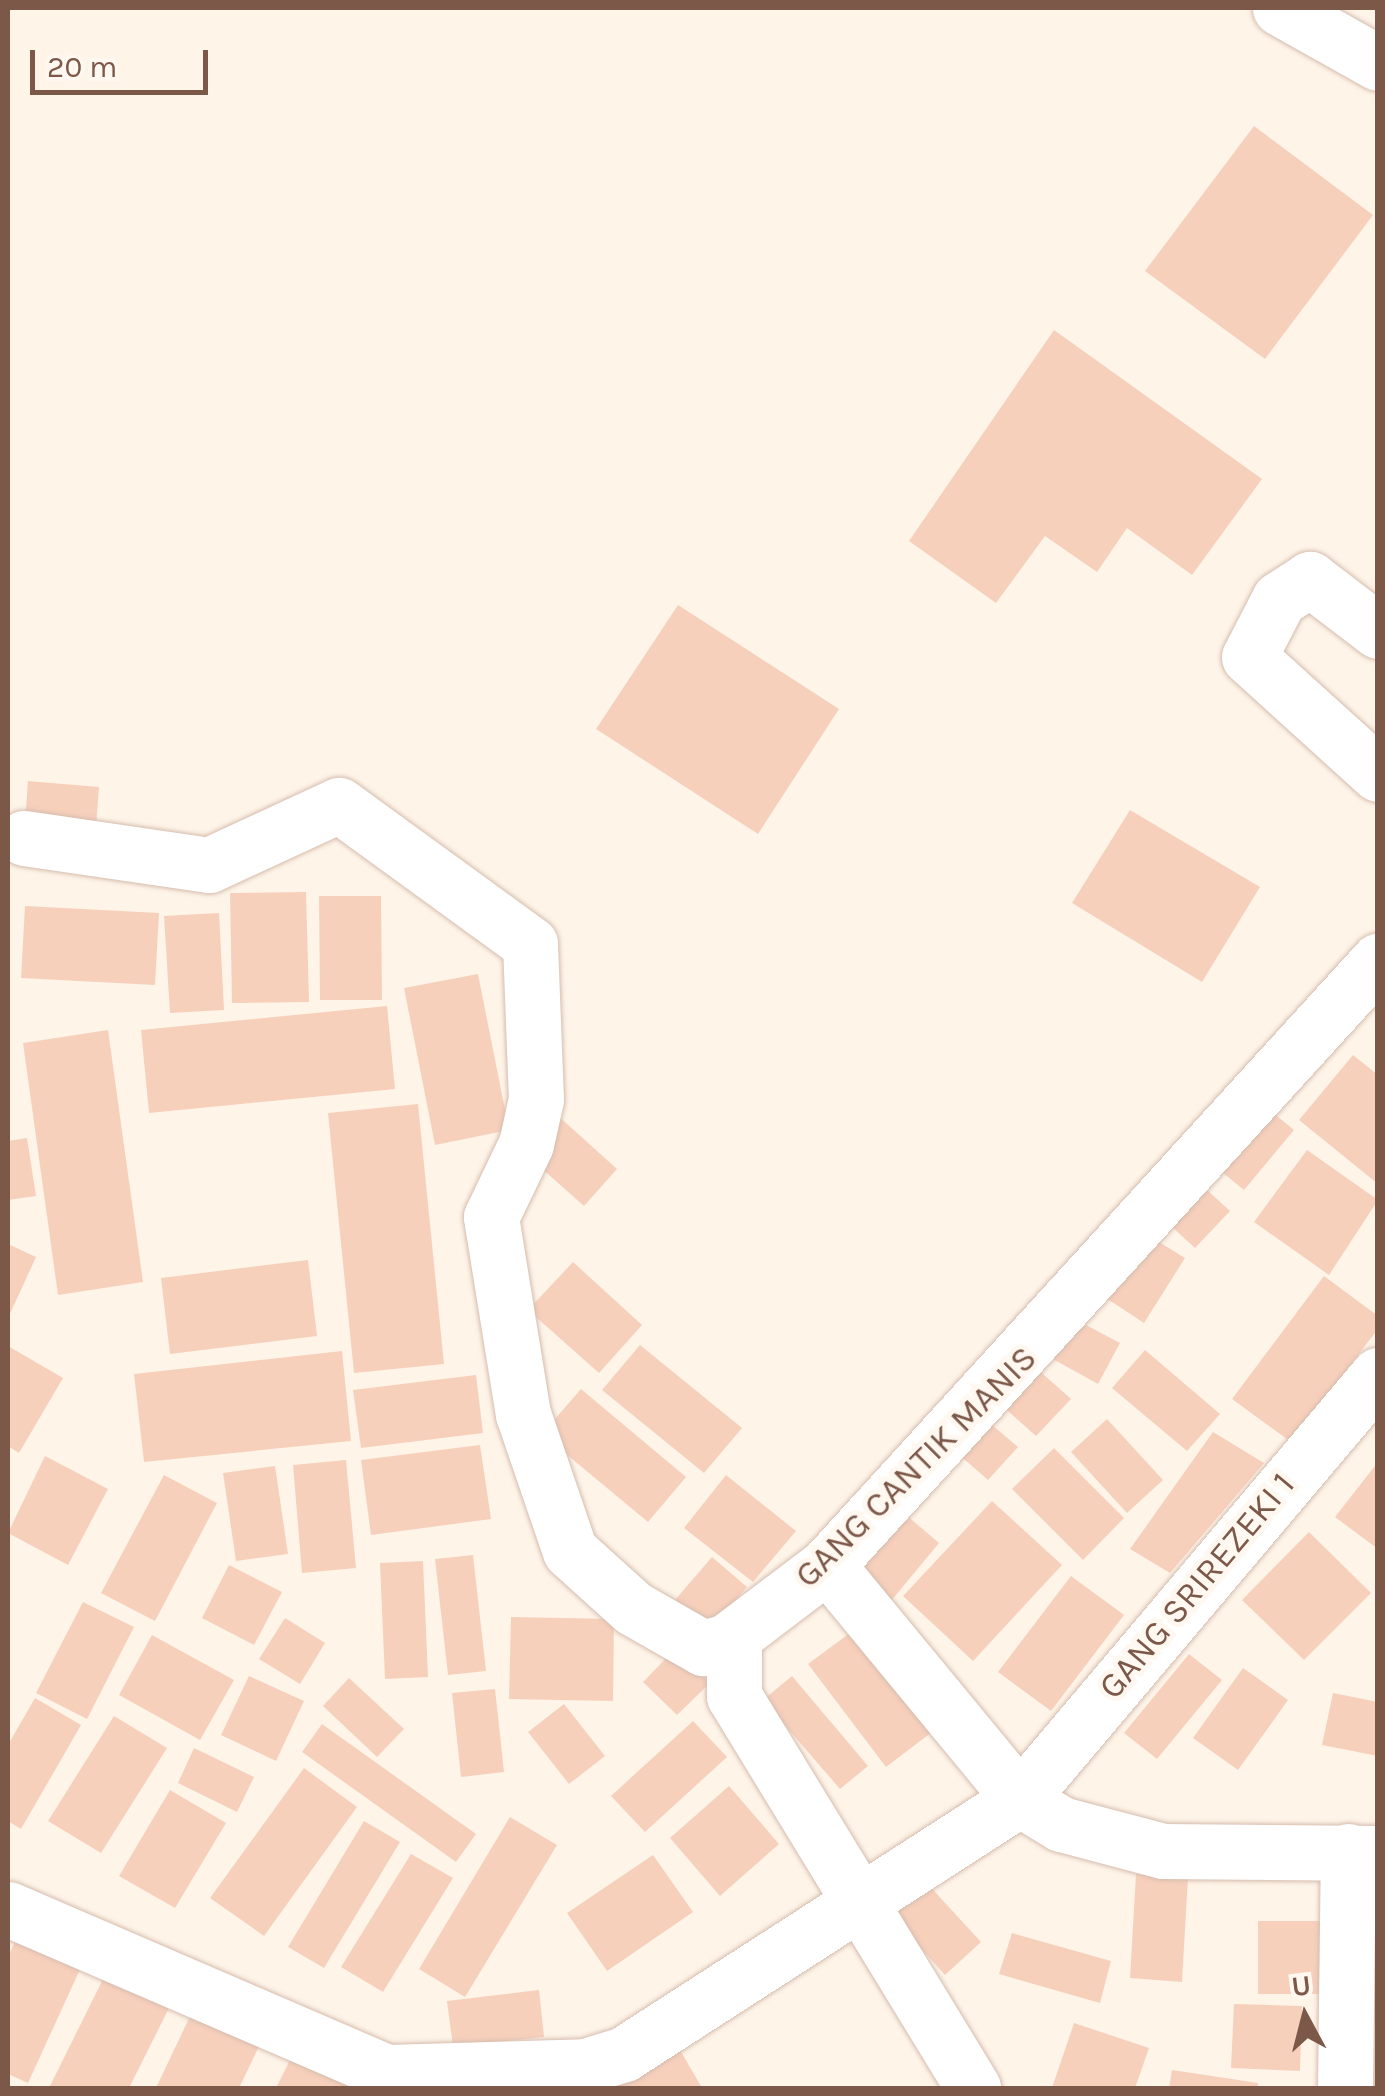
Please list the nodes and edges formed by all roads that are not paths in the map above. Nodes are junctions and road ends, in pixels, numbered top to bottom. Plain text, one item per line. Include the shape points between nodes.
1 (1280, 8) edge
2 (1378, 63) edge
3 (1378, 632) edge
4 (1378, 774) edge
5 (24, 838) dead end
6 (1378, 961) edge
7 (1378, 1375) edge
8 (827, 1566) junction
9 (734, 1636) junction
10 (1020, 1799) junction
11 (1363, 1852) edge
12 (857, 1907) junction
13 (8, 1909) edge
14 (384, 2080) edge
15 (974, 2088) edge
16 (1346, 2088) edge

1 - 2 street
3 - 4 street via 1310,579 1280,599 1249,657
5 - 9 street, GANG CANTIK MANIS via 209,866 339,805 530,944 536,1099 526,1144 491,1217 523,1414 586,1570 679,1640 703,1648
6 - 8 street, GANG CANTIK MANIS
7 - 10 street, GANG SRIREZEKI 1
8 - 9 street, GANG CANTIK MANIS
8 - 10 street
9 - 12 street via 734,1696
10 - 11 street via 1061,1824 1163,1851
10 - 12 street, GANG SRIREZEKI 1
11 - 16 street
12 - 14 street, GANG SRIREZEKI 1 via 614,2058
12 - 15 street
13 - 14 street

